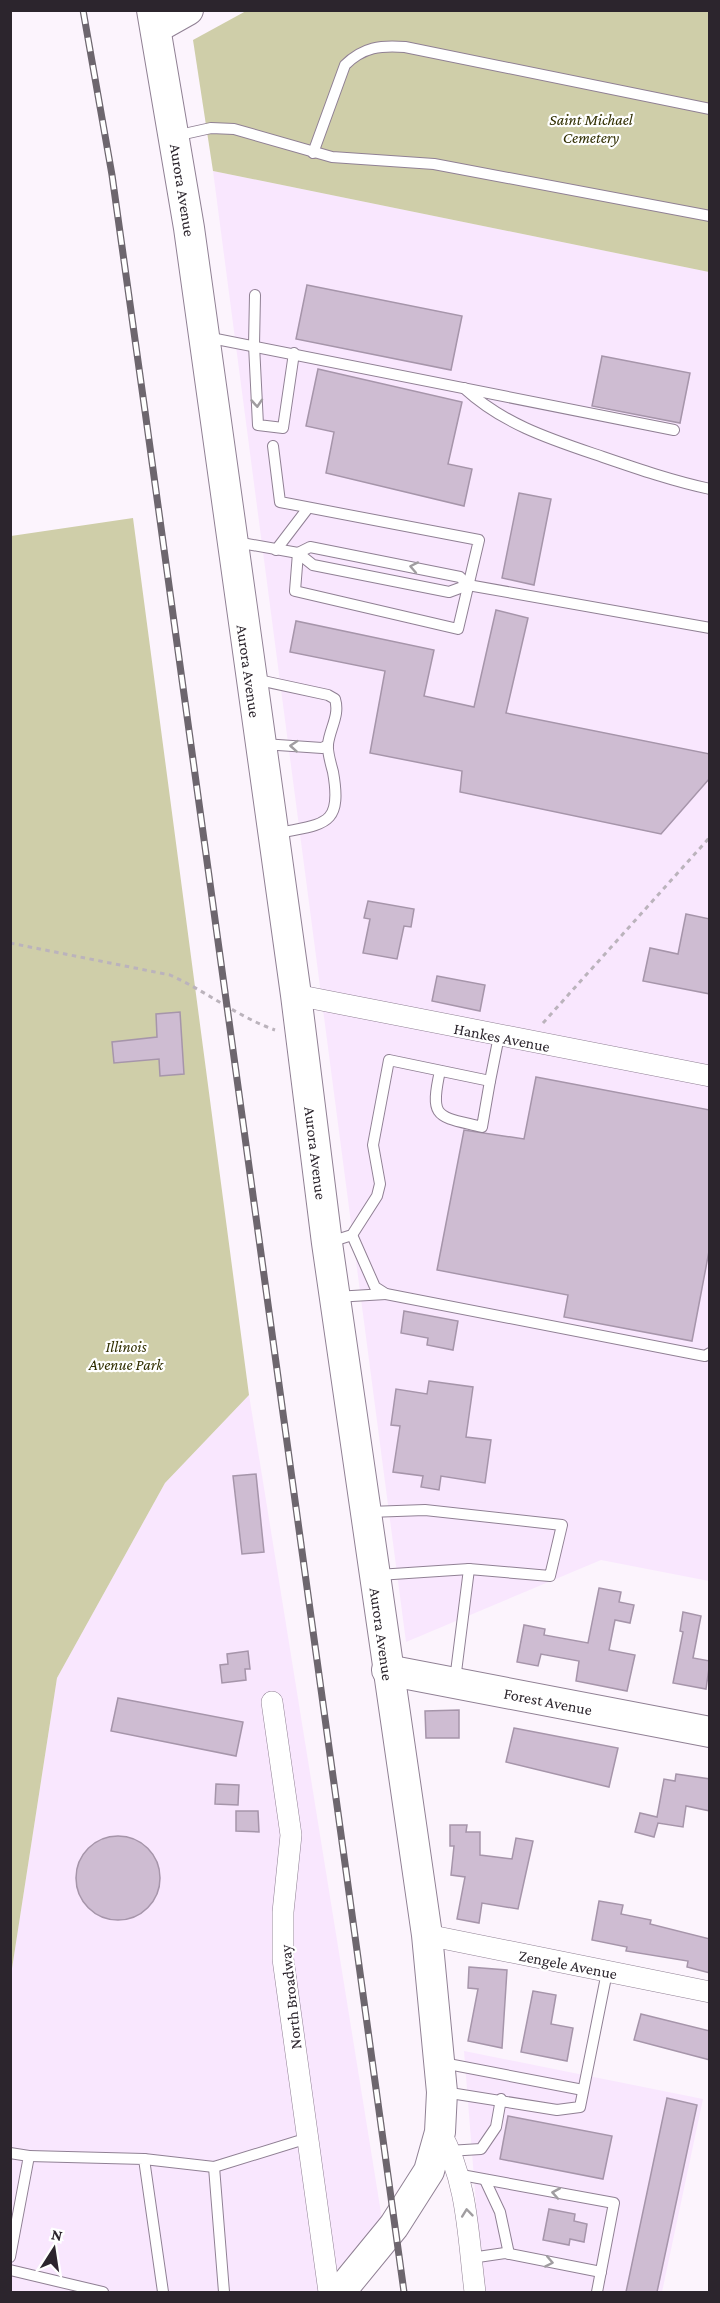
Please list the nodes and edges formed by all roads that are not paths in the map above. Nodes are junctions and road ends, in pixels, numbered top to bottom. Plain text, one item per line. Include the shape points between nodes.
1 (188, 10) edge
2 (154, 19) edge
3 (710, 109) edge
4 (174, 136) junction
5 (313, 153) junction
6 (710, 216) edge
7 (255, 295) dead end
8 (203, 336) junction
9 (254, 345) junction
10 (294, 353) junction
11 (463, 388) junction
12 (674, 430) dead end
13 (273, 446) dead end
14 (710, 489) edge
15 (308, 508) junction
16 (231, 541) junction
17 (276, 550) junction
18 (298, 554) junction
19 (468, 585) junction
20 (710, 628) edge
21 (250, 678) junction
22 (260, 744) junction
23 (328, 745) junction
24 (273, 835) junction
25 (296, 995) junction
26 (499, 1036) junction
27 (440, 1071) junction
28 (710, 1076) edge
29 (490, 1081) junction
30 (339, 1239) junction
31 (386, 1294) junction
32 (335, 1297) junction
33 (710, 1353) edge
34 (365, 1513) junction
35 (469, 1569) junction
36 (374, 1575) junction
37 (387, 1670) junction
38 (455, 1683) junction
39 (272, 1702) dead end
40 (710, 1732) edge
41 (427, 1935) junction
42 (607, 1972) junction
43 (710, 1992) edge
44 (440, 2063) junction
45 (583, 2090) junction
46 (442, 2092) junction
47 (501, 2099) junction
48 (308, 2138) junction
49 (10, 2153) edge
50 (29, 2156) junction
51 (144, 2159) junction
52 (443, 2161) junction
53 (214, 2167) junction
54 (485, 2180) junction
55 (509, 2254) junction
56 (10, 2257) edge
57 (471, 2258) junction
58 (10, 2270) edge
59 (601, 2272) junction
60 (103, 2292) edge
61 (163, 2292) edge
62 (224, 2292) edge
63 (329, 2292) edge
64 (340, 2292) edge
65 (475, 2292) edge
66 (597, 2292) edge

1 - 2 main road
2 - 4 main road, Aurora Avenue
3 - 5 lane via 405,47 376,47 353,56 345,65
4 - 5 lane via 221,128
4 - 8 main road, Aurora Avenue
5 - 6 lane via 443,166
7 - 9 lane
8 - 9 lane
8 - 16 main road, Aurora Avenue
9 - 10 lane
9 -> 10 lane via 258,425 283,428
10 - 11 lane
11 - 12 lane
11 - 14 lane via 480,403 532,433 673,481
13 - 15 lane via 280,502
15 - 17 lane
15 - 19 lane via 479,540
16 - 17 lane
16 - 21 main road, Aurora Avenue
17 - 18 lane
18 - 19 lane via 313,565 449,592
19 -> 18 lane via 460,577 310,547
18 - 19 lane via 295,591 458,629
19 - 20 lane
21 - 22 main road, Aurora Avenue
21 - 23 lane via 334,699 338,708
23 -> 22 lane via 322,748
22 - 24 main road, Aurora Avenue
23 - 24 lane via 335,808 327,820
24 - 25 main road, Aurora Avenue
25 - 26 street, Hankes Avenue
25 - 30 main road, Aurora Avenue
26 - 28 street, Hankes Avenue
26 - 29 lane
27 - 29 lane
27 - 29 lane via 434,1097 437,1111 445,1118 482,1126
27 - 30 lane via 389,1060 373,1145 380,1184 377,1196
30 - 31 lane via 375,1287
30 - 32 main road, Aurora Avenue
31 - 32 lane
31 - 33 lane via 694,1354
32 - 34 main road, Aurora Avenue
34 - 35 lane via 425,1510 562,1525 550,1576
34 - 36 main road, Aurora Avenue
35 - 36 lane
35 - 38 lane
36 - 37 main road, Aurora Avenue
37 - 38 main road, Forest Avenue
37 - 41 main road, Aurora Avenue
38 - 40 main road, Forest Avenue
39 - 48 street, North Broadway via 291,1835 283,1912 283,1959
41 - 42 street, Zengele Avenue
41 - 44 main road, Aurora Avenue
42 - 43 street, Zengele Avenue
42 - 45 lane
44 - 45 lane
44 - 46 main road, Aurora Avenue
45 - 47 lane via 580,2108 557,2110
46 - 47 lane
46 - 52 main road, Aurora Avenue
47 - 52 lane via 496,2127 481,2149
48 - 53 lane
48 - 63 street, North Broadway
49 - 50 lane
50 - 51 lane
50 - 56 lane
51 - 53 lane
51 - 61 lane
52 - 54 lane
57 -> 52 street, Aurora Avenue via 465,2199
52 - 64 main road
53 - 62 lane
54 - 55 lane via 500,2212
59 -> 54 lane via 614,2203
55 - 57 lane
55 -> 59 lane
57 - 65 street, Aurora Avenue
58 - 60 lane
59 - 66 lane

